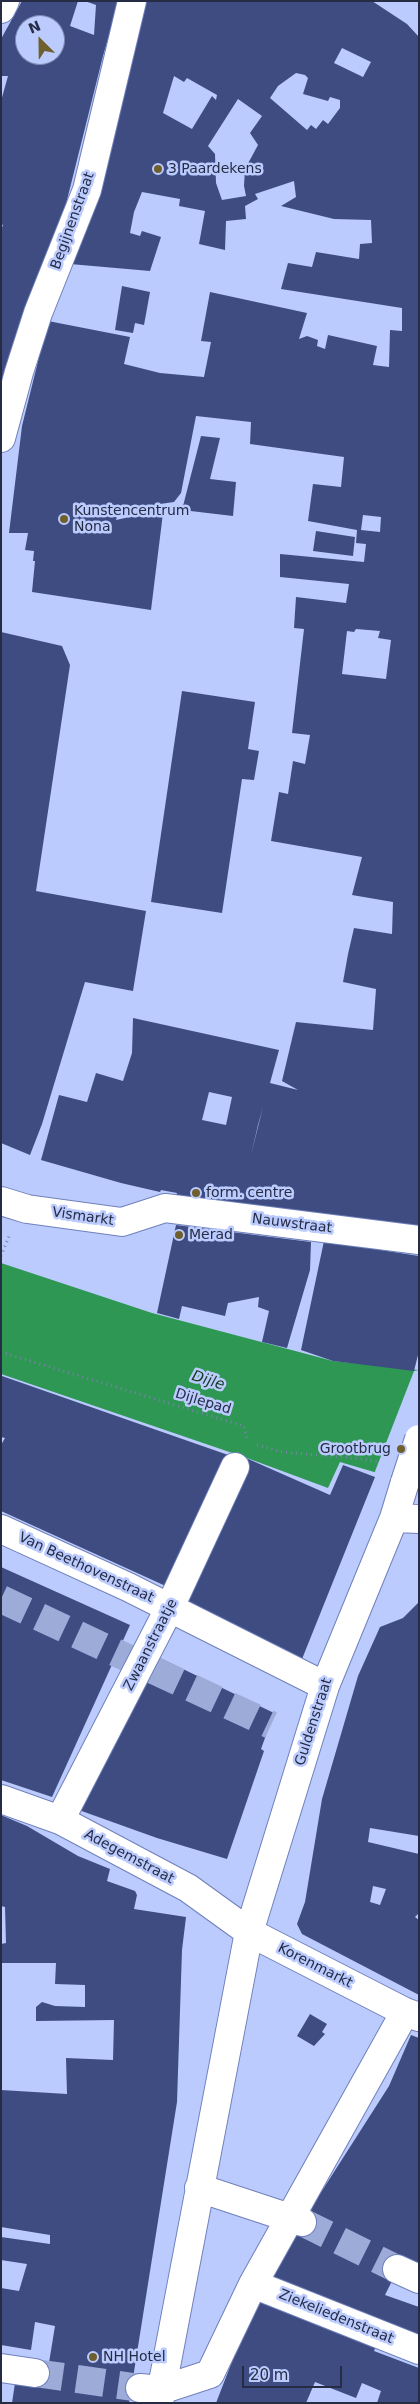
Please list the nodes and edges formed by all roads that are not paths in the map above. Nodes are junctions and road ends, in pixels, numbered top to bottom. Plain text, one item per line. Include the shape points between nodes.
1 (5, 1) edge
2 (132, 1) edge
3 (1, 9) edge
4 (1, 438) edge
5 (1, 1201) edge
6 (164, 1208) joint
7 (419, 1240) edge
8 (419, 1439) edge
9 (235, 1467) dead end
10 (406, 1518) edge
11 (1, 1530) edge
12 (170, 1607) junction
13 (325, 1686) junction
14 (1, 1799) edge
15 (60, 1820) junction
16 (249, 1932) junction
17 (412, 2014) edge
18 (199, 2188) junction
19 (296, 2219) junction
20 (253, 2284) junction
21 (419, 2350) edge
22 (1, 2368) edge
23 (35, 2373) tunnel mouth
24 (153, 2394) edge

1 - 3 street
2 - 4 street, Begijnenstraat via 87,190 38,313
5 - 6 street, Vismarkt via 27,1209 122,1222
6 - 7 street, Nauwstraat
8 - 10 street, bridge via 405,1482
9 - 12 street, Zwaanstraatje
10 - 13 street, Guldenstraat
11 - 12 street, Van Beethovenstraat
12 - 13 street, Van Beethovenstraat
12 - 15 street, Zwaanstraatje
13 - 16 street, Guldenstraat
14 - 15 street, Adegemstraat
15 - 16 street, Adegemstraat via 188,1888
16 - 17 street, Korenmarkt
16 - 18 street, Korenmarkt
17 - 19 street, Korenmarkt
18 - 19 street
18 - 24 street, Korenmarkt
19 - 20 street, Korenmarkt
20 - 21 street, Ziekeliedenstraat
20 - 24 street, Korenmarkt via 210,2374
22 - 23 street

